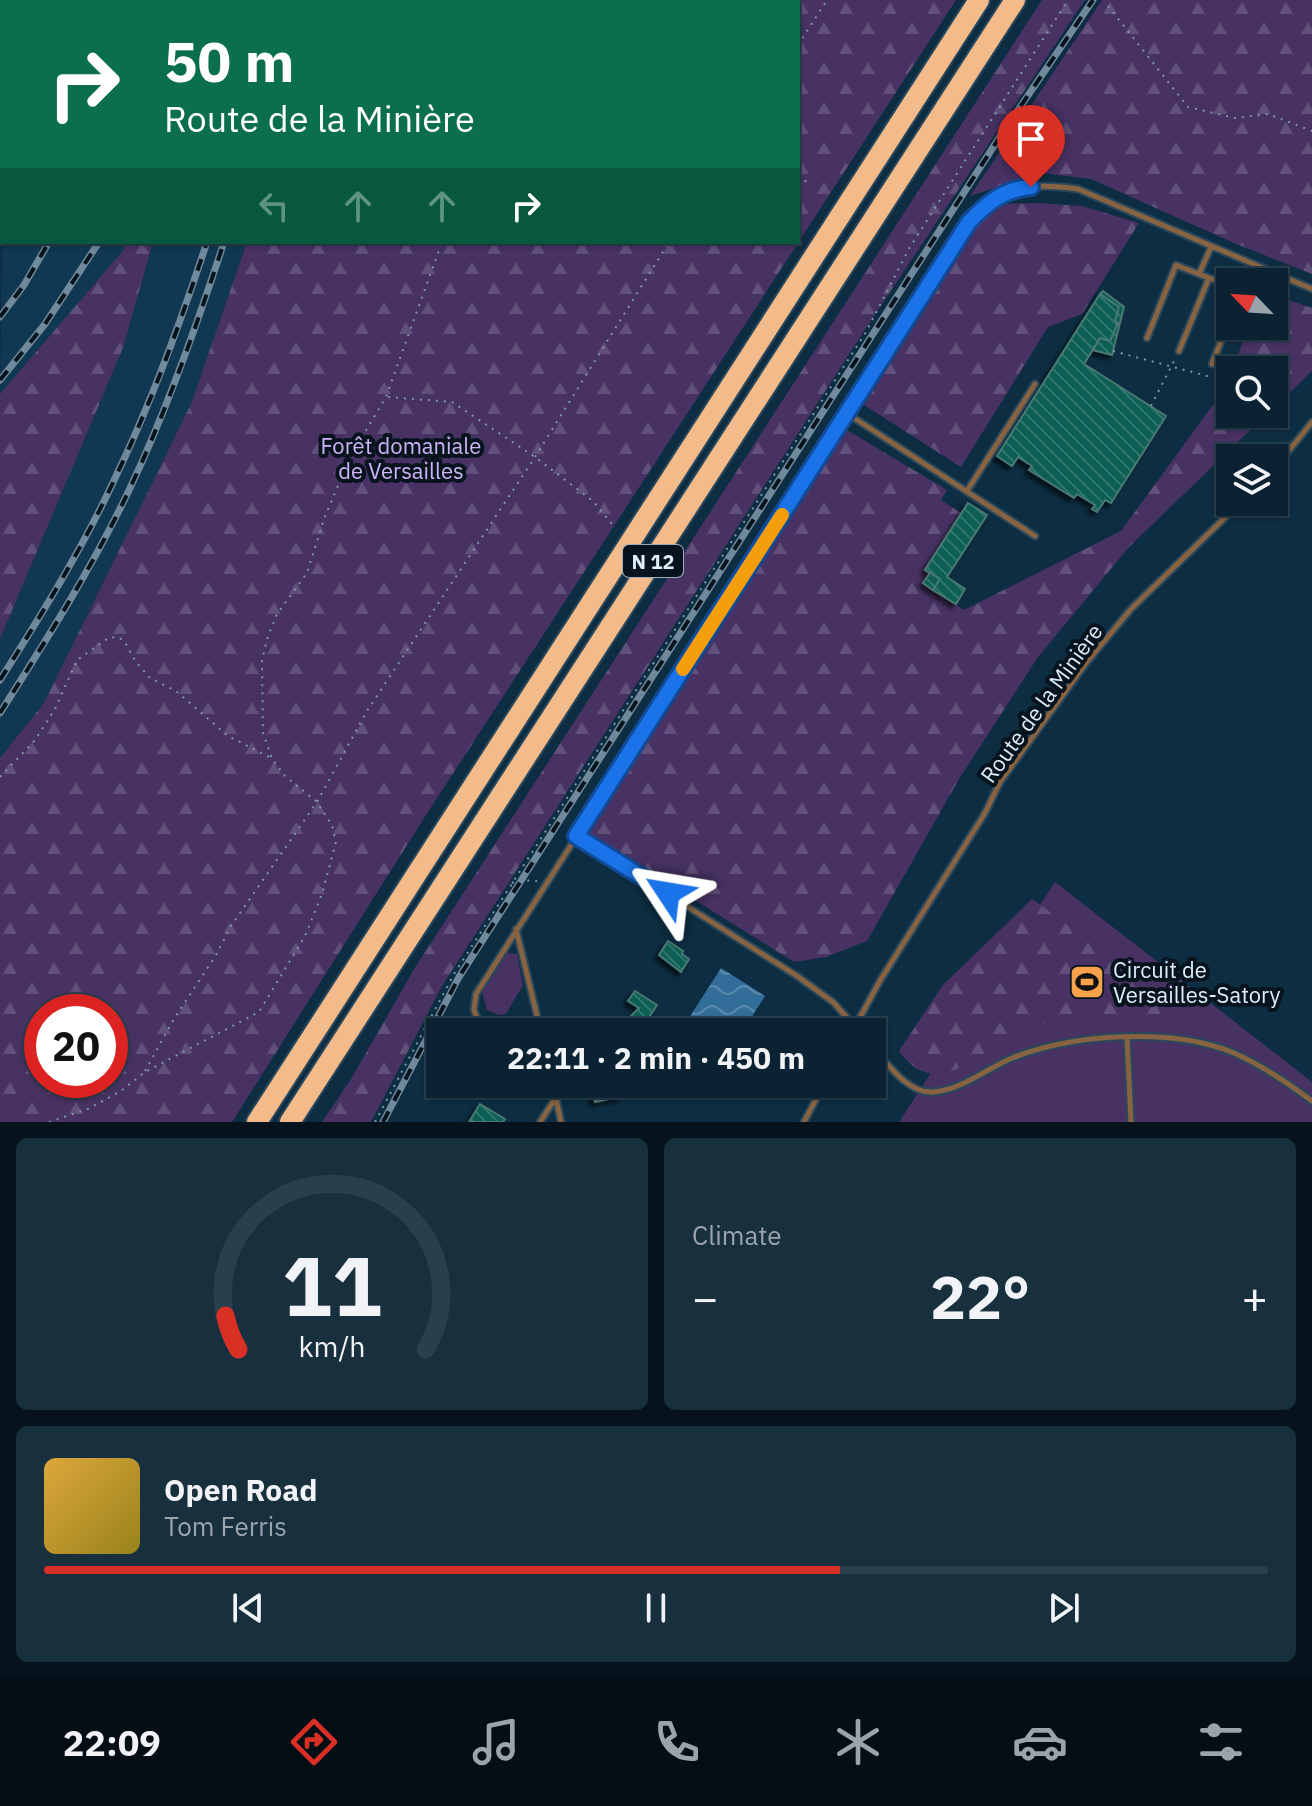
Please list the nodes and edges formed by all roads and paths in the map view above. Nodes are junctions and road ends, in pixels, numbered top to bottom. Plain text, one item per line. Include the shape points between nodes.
1 (827, 0) edge
2 (979, 0) edge
3 (1015, 0) edge
4 (1068, 0) edge
5 (1108, 6) dead end
6 (800, 42) edge
7 (1312, 131) edge
8 (800, 177) edge
9 (810, 184) dead end
10 (441, 244) edge
11 (668, 244) edge
12 (1211, 247) junction
13 (1199, 274) junction
14 (1209, 278) junction
15 (1216, 281) edge
16 (1312, 289) edge
17 (1147, 338) dead end
18 (1222, 340) edge
19 (1113, 351) dead end
20 (1179, 351) joint
21 (1212, 364) joint
22 (1172, 367) junction
23 (1035, 384) dead end
24 (386, 397) junction
25 (1151, 406) dead end
26 (848, 414) junction
27 (1312, 422) edge
28 (1288, 452) edge
29 (535, 457) junction
30 (967, 491) junction
31 (1227, 516) edge
32 (612, 524) dead end
33 (1035, 536) dead end
34 (272, 759) junction
35 (0, 777) edge
36 (317, 802) junction
37 (576, 836) junction
38 (545, 883) junction
39 (511, 884) junction
40 (516, 929) junction
41 (477, 1018) edge
42 (538, 1018) edge
43 (846, 1018) edge
44 (862, 1018) edge
45 (1127, 1038) junction
46 (886, 1060) edge
47 (145, 1072) junction
48 (555, 1098) joint
49 (817, 1098) edge
50 (1312, 1101) edge
51 (49, 1122) edge
52 (257, 1122) edge
53 (290, 1122) edge
54 (375, 1122) edge
55 (540, 1122) edge
56 (561, 1122) edge
57 (804, 1122) edge
58 (1131, 1122) edge

1 - 6 path
2 - 52 highway, N 12
3 - 53 highway, N 12
4 - 39 path via 910,247 866,332
5 - 7 path via 1188,107 1235,118 1268,114
8 - 9 path
10 - 24 path
11 - 29 path
12 - 13 lane
12 - 16 lane
12 - 26 lane via 1078,189 1014,188 969,222
13 - 14 lane
13 - 17 lane via 1176,265
14 - 15 lane
14 - 20 lane
18 - 21 lane
19 - 22 path
20 - 22 path
21 - 22 path via 1207,376
22 - 25 path
23 - 30 lane
24 - 29 path via 452,402
24 - 34 path via 350,457 307,573 277,614 267,639 262,661 263,733
26 - 30 lane
26 - 37 lane
27 - 28 lane
29 - 32 path via 593,501
29 - 36 path via 367,711
30 - 33 lane
31 - 44 lane, Route de la Minière via 1131,609 1086,663 1000,782
34 - 35 path via 228,736 176,691 150,678 126,644 110,637 77,660 35,740
34 - 36 path
36 - 47 path via 231,926
36 - 47 path via 336,842 315,914 292,962 259,1012
37 - 38 lane
37 - 43 lane via 797,976
38 - 39 path via 529,879
38 - 40 lane
39 - 54 path via 437,1004
40 - 41 lane via 476,994
40 - 42 lane
45 - 46 lane via 1059,1044 933,1092 918,1090
45 - 50 lane via 1167,1037 1234,1053
45 - 58 lane
47 - 51 path via 88,1109
48 - 55 lane
48 - 56 lane
49 - 57 lane

